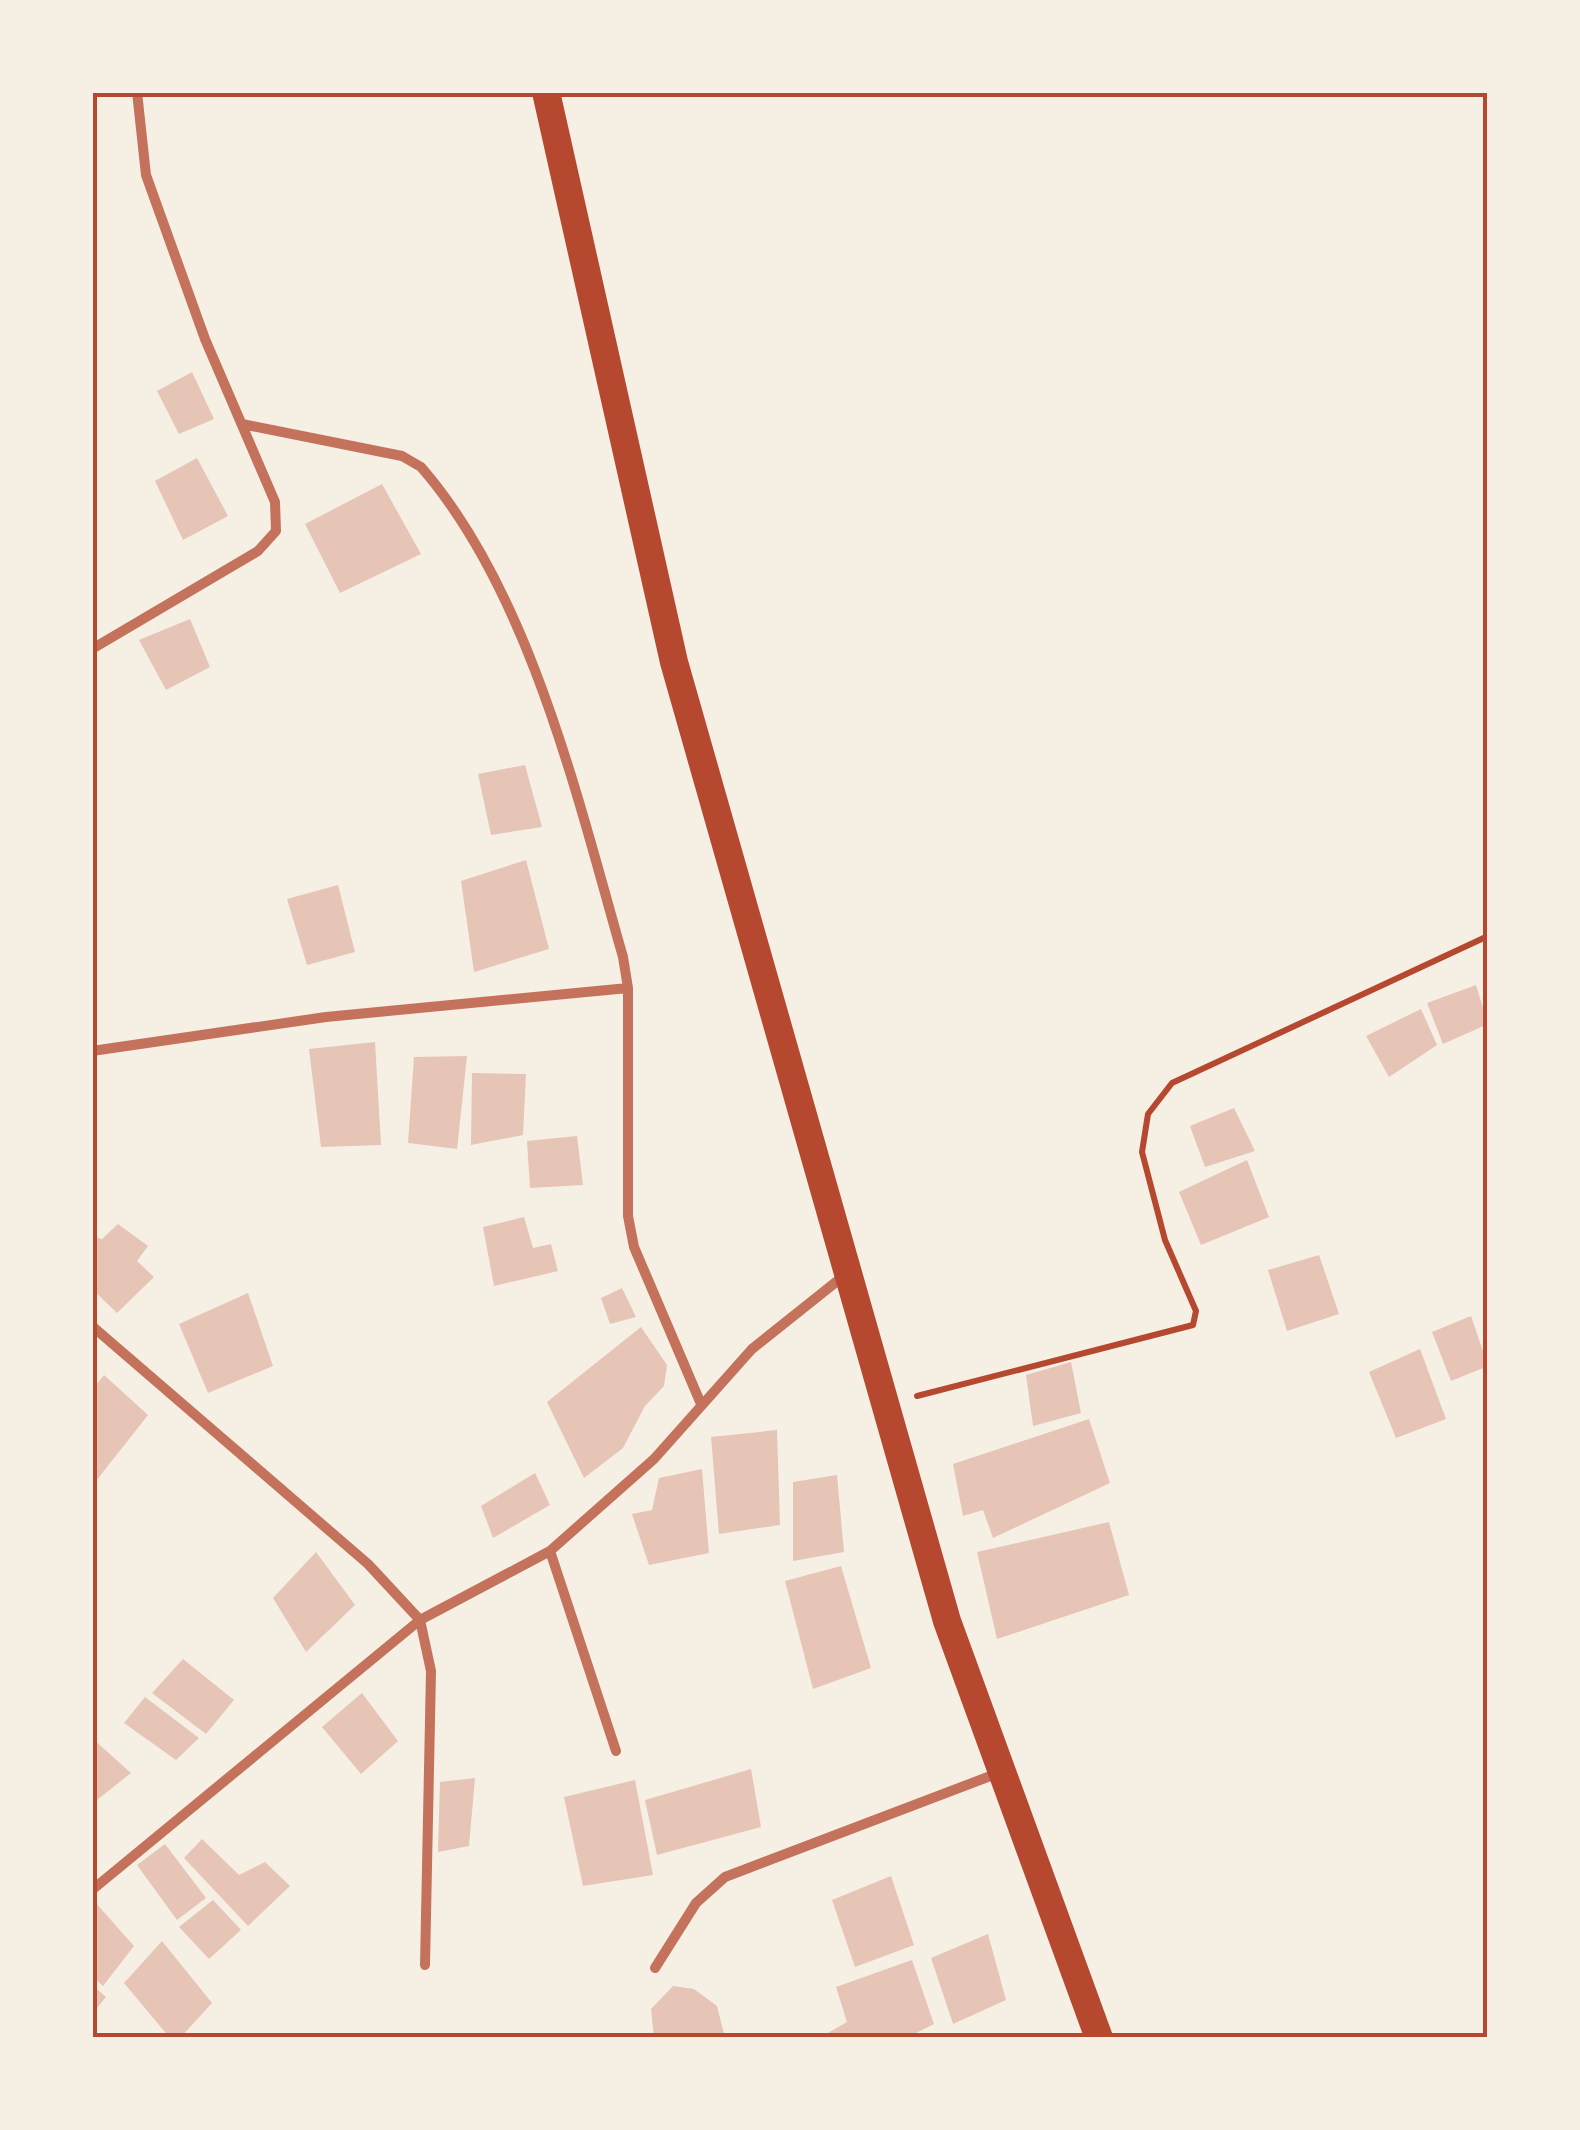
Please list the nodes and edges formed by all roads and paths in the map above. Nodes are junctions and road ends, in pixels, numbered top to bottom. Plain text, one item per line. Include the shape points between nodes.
1 (137, 92) edge
2 (546, 92) edge
3 (242, 424) junction
4 (92, 649) edge
5 (1488, 936) edge
6 (628, 988) junction
7 (92, 1051) edge
8 (850, 1271) junction
9 (92, 1326) edge
10 (886, 1403) junction
11 (701, 1404) junction
12 (550, 1551) junction
13 (420, 1620) junction
14 (616, 1751) dead end
15 (1002, 1772) junction
16 (92, 1890) edge
17 (425, 1964) dead end
18 (654, 1968) dead end
19 (1099, 2038) edge

1 - 3 street via 146,176
2 - 8 highway via 674,662
3 - 4 street via 275,502 276,530 258,551
3 - 6 street via 402,456 434,482 501,592 562,741
5 - 10 path via 1172,1083 1148,1114 1142,1152 1165,1240 1196,1310 1193,1325
6 - 7 street via 326,1017
6 - 11 street via 628,1216 634,1247
8 - 10 highway
8 - 11 street via 752,1349
9 - 13 street via 368,1564
10 - 15 highway via 947,1621
11 - 12 street via 654,1459
12 - 13 street
12 - 14 street
13 - 16 street
13 - 17 street via 430,1671
15 - 18 street via 725,1877 696,1903
15 - 19 highway

